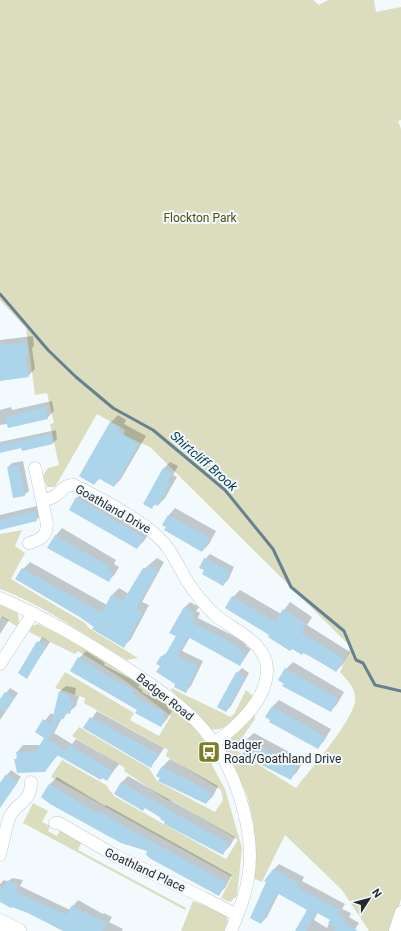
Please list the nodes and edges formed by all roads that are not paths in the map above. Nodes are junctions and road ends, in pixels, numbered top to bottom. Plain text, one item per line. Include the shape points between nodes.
1 (35, 468) dead end
2 (42, 500) junction
3 (29, 543) dead end
4 (0, 598) edge
5 (33, 613) junction
6 (0, 664) edge
7 (214, 743) junction
8 (31, 782) dead end
9 (5, 813) edge
10 (55, 823) dead end
11 (0, 855) edge
12 (401, 912) edge
13 (237, 916) junction
14 (0, 922) edge
15 (18, 931) edge
16 (231, 931) edge
17 (395, 931) edge

1 - 2 street
2 - 3 street via 47,532 43,537
2 - 7 street, Goathland Drive via 53,498 64,487 74,485 149,529 167,546 191,587 208,608 252,641 262,654 266,661 267,677 258,698 244,719
4 - 5 street, Badger Road
5 - 6 street
5 - 7 street, Badger Road via 84,641 160,692 195,720
7 - 13 street, Badger Road via 234,780 244,813 248,844 248,877
8 - 9 street via 29,795 24,803
9 - 11 street
10 - 13 street, Goathland Place
12 - 17 street
13 - 16 street, Badger Road
14 - 15 main road

